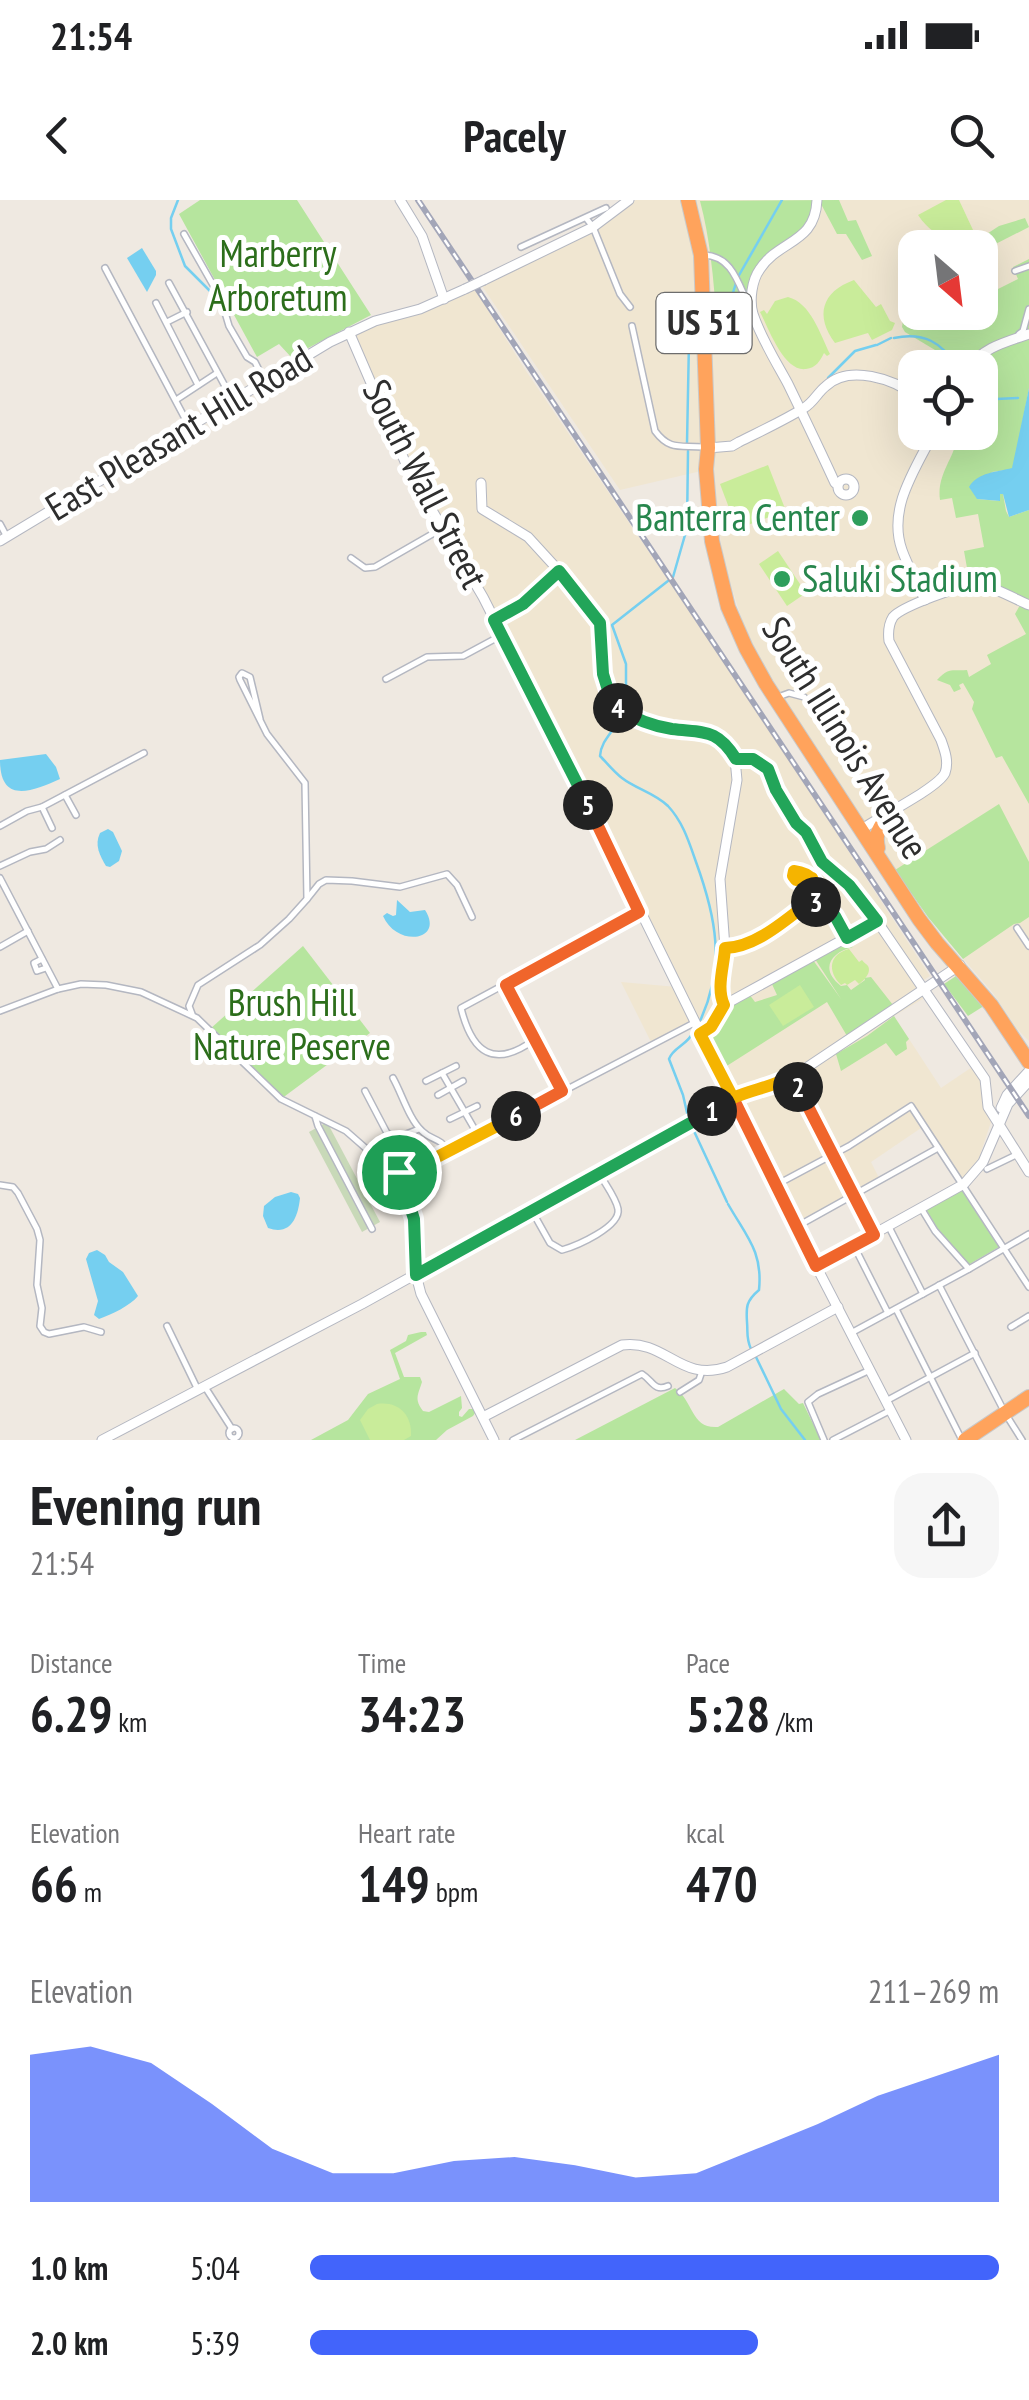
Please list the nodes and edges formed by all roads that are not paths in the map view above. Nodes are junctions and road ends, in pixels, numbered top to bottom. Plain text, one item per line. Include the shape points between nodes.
1 (400, 200) edge
2 (629, 200) edge
3 (688, 200) edge
4 (817, 200) edge
5 (606, 208) dead end
6 (590, 222) junction
7 (184, 234) dead end
8 (521, 247) dead end
9 (701, 254) junction
10 (1029, 266) edge
11 (106, 268) dead end
12 (1015, 271) dead end
13 (169, 283) dead end
14 (444, 299) junction
15 (156, 303) dead end
16 (630, 307) dead end
17 (1029, 309) edge
18 (186, 312) junction
19 (753, 314) junction
20 (166, 323) junction
21 (632, 326) dead end
22 (349, 332) junction
23 (1029, 334) edge
24 (1014, 338) junction
25 (989, 350) edge
26 (218, 374) junction
27 (264, 380) junction
28 (898, 384) edge
29 (198, 386) junction
30 (176, 400) junction
31 (233, 400) junction
32 (801, 410) junction
33 (189, 426) junction
34 (708, 448) junction
35 (925, 450) edge
36 (481, 483) dead end
37 (838, 484) dead end
38 (0, 524) edge
39 (444, 528) junction
40 (3, 539) edge
41 (350, 558) dead end
42 (559, 571) junction
43 (925, 600) junction
44 (1029, 605) edge
45 (494, 620) junction
46 (502, 635) junction
47 (386, 679) dead end
48 (804, 697) dead end
49 (776, 698) junction
50 (260, 718) junction
51 (144, 753) dead end
52 (736, 759) junction
53 (65, 795) junction
54 (918, 796) junction
55 (42, 807) junction
56 (0, 816) edge
57 (76, 816) dead end
58 (884, 820) junction
59 (2, 825) edge
60 (52, 828) dead end
61 (864, 830) junction
62 (60, 840) dead end
63 (881, 858) junction
64 (0, 866) edge
65 (810, 877) dead end
66 (0, 878) edge
67 (307, 899) junction
68 (813, 899) junction
69 (639, 912) junction
70 (472, 917) dead end
71 (877, 921) junction
72 (1017, 928) dead end
73 (28, 931) junction
74 (847, 938) junction
75 (1029, 946) edge
76 (0, 947) edge
77 (725, 948) junction
78 (959, 965) junction
79 (506, 985) junction
80 (58, 988) junction
81 (924, 990) junction
82 (724, 1005) junction
83 (0, 1011) edge
84 (192, 1016) junction
85 (694, 1022) junction
86 (700, 1034) junction
87 (534, 1040) junction
88 (1029, 1045) edge
89 (1029, 1062) edge
90 (456, 1066) dead end
91 (1029, 1072) edge
92 (442, 1073) junction
93 (792, 1076) junction
94 (393, 1078) dead end
95 (1029, 1081) edge
96 (426, 1082) dead end
97 (463, 1082) dead end
98 (451, 1088) junction
99 (365, 1091) dead end
100 (562, 1091) junction
101 (438, 1095) dead end
102 (733, 1098) junction
103 (476, 1106) dead end
104 (988, 1107) junction
105 (1001, 1108) junction
106 (464, 1113) junction
107 (315, 1116) junction
108 (450, 1120) dead end
109 (419, 1128) junction
110 (999, 1129) junction
111 (478, 1136) junction
112 (938, 1148) junction
113 (448, 1152) junction
114 (1017, 1154) junction
115 (834, 1155) junction
116 (988, 1169) dead end
117 (399, 1172) junction
118 (1029, 1172) edge
119 (599, 1173) junction
120 (963, 1183) junction
121 (0, 1185) edge
122 (776, 1186) junction
123 (854, 1196) junction
124 (922, 1208) junction
125 (532, 1211) junction
126 (889, 1227) junction
127 (796, 1228) junction
128 (372, 1229) dead end
129 (1029, 1234) edge
130 (874, 1235) junction
131 (854, 1246) junction
132 (1003, 1248) junction
133 (816, 1266) junction
134 (970, 1270) junction
135 (416, 1275) junction
136 (939, 1285) junction
137 (1029, 1287) edge
138 (923, 1294) junction
139 (838, 1307) junction
140 (896, 1309) junction
141 (888, 1313) junction
142 (1029, 1316) edge
143 (167, 1326) dead end
144 (1010, 1328) dead end
145 (101, 1332) dead end
146 (851, 1333) junction
147 (974, 1352) junction
148 (870, 1370) junction
149 (702, 1371) junction
150 (930, 1376) junction
151 (668, 1386) dead end
152 (202, 1389) junction
153 (680, 1392) dead end
154 (1029, 1398) edge
155 (888, 1405) junction
156 (1005, 1413) junction
157 (483, 1417) junction
158 (232, 1429) dead end
159 (102, 1440) edge
160 (494, 1440) edge
161 (513, 1440) edge
162 (824, 1440) edge
163 (833, 1440) edge
164 (906, 1440) edge
165 (964, 1440) edge
166 (1022, 1440) edge

1 - 14 street via 422,236
2 - 6 street, East Pleasant Hill Road
3 - 9 highway, South Illinois Avenue / US 51
4 - 19 street via 807,231 760,269
5 - 6 street
6 - 8 street
6 - 14 street, East Pleasant Hill Road, bridge
6 - 16 street
7 - 27 street
9 - 19 street via 727,263
9 - 34 highway, South Illinois Avenue / US 51
10 - 12 street
11 - 30 street
13 - 18 street
14 - 22 street, East Pleasant Hill Road
15 - 20 street
17 - 24 street
18 - 20 street
18 - 26 street
19 - 32 street
20 - 29 street
21 - 34 street via 654,430 666,443
22 - 27 street, East Pleasant Hill Road
22 - 39 street, South Wall Street via 410,471
23 - 24 street
24 - 25 street
26 - 29 street
26 - 31 street
27 - 31 street, East Pleasant Hill Road
28 - 32 street via 847,377 827,384
29 - 30 street
30 - 33 street
31 - 33 street, East Pleasant Hill Road
32 - 34 street via 732,446
32 - 37 street
33 - 40 street, East Pleasant Hill Road
34 - 49 highway, South Illinois Avenue / US 51 via 708,514 718,572 746,648
35 - 43 street via 899,513 902,550
36 - 42 street via 482,508 528,537
38 - 40 street
39 - 41 street via 375,568
39 - 45 street, South Wall Street
42 - 45 street
42 - 52 street via 600,623 603,674 623,711 660,726 709,733
43 - 44 street via 976,585
43 - 54 street via 899,612 888,634 946,758 944,776
45 - 46 street, South Wall Street
46 - 47 street via 463,656 427,657
46 - 69 street, South Wall Street
48 - 49 street
49 - 61 highway, South Illinois Avenue / US 51
50 - 50 street via 250,677 242,673 238,677
50 - 67 street via 305,783
51 - 53 street
52 - 71 street via 752,754 768,769 822,862
52 - 77 street via 720,879
53 - 55 street
53 - 57 street
54 - 58 street
54 - 61 street
55 - 59 street
55 - 60 street
56 - 59 street
58 - 61 street
58 - 63 highway via 876,840
61 - 63 highway, South Illinois Avenue / US 51
62 - 64 street
63 - 78 highway, South Illinois Avenue / US 51 via 927,930
65 - 68 street
66 - 73 street
67 - 70 street via 326,880 400,887 448,874
67 - 84 street via 260,945 198,985
68 - 74 street via 835,916
68 - 77 street via 761,937
69 - 79 street
69 - 85 street, South Wall Street
71 - 74 street
71 - 81 street
72 - 75 street
73 - 76 street
73 - 80 street
74 - 82 street
77 - 82 street
78 - 81 street
78 - 88 highway, South Illinois Avenue / US 51
78 - 89 highway, South Illinois Avenue / US 51
79 - 87 street
79 - 87 street via 460,1010 475,1040 499,1056
80 - 83 street
80 - 84 street via 106,985
81 - 93 street
81 - 104 street via 985,1080
82 - 86 street
84 - 107 street via 281,1099
85 - 86 street, South Wall Street
85 - 100 street
86 - 102 street, South Wall Street
87 - 100 street
90 - 92 street
91 - 105 street
92 - 96 street
92 - 98 street
93 - 102 street
93 - 115 street
94 - 109 street
95 - 110 street via 1008,1104
97 - 98 street
98 - 101 street
98 - 106 street
99 - 109 street via 388,1134 396,1138
100 - 111 street
102 - 119 street
102 - 122 street, South Wall Street
103 - 106 street
104 - 105 street
104 - 110 street
105 - 110 street
106 - 108 street
106 - 111 street
107 - 117 street
107 - 128 street
109 - 113 street
110 - 114 street
110 - 120 street
110 - 120 street via 978,1170
111 - 113 street
112 - 115 street via 911,1106
112 - 120 street
112 - 123 street
113 - 117 street
114 - 116 street
114 - 118 street
115 - 122 street
115 - 123 street
117 - 135 street via 414,1219
119 - 125 street
119 - 125 street via 618,1211 610,1226 560,1250
120 - 124 street
120 - 132 street
121 - 145 street via 13,1187 37,1229 44,1332
122 - 127 street, South Wall Street
123 - 127 street
123 - 130 street
124 - 126 street
124 - 134 street
125 - 135 street
126 - 130 street
126 - 138 street
127 - 133 street, South Wall Street
129 - 132 street
130 - 131 street
131 - 133 street
131 - 141 street
132 - 134 street
132 - 137 street
133 - 139 street, South Wall Street
134 - 136 street
135 - 152 street
135 - 157 street
136 - 138 street
136 - 147 street
138 - 140 street
139 - 146 street, South Wall Street
139 - 149 street via 728,1367
140 - 141 street
140 - 150 street
141 - 146 street
142 - 144 street
143 - 152 street
146 - 148 street, South Wall Street
147 - 150 street
147 - 156 street
148 - 155 street, South Wall Street
148 - 162 street via 808,1402
149 - 153 street
149 - 157 street via 646,1346 622,1345
150 - 155 street
150 - 165 street
151 - 161 street via 656,1388 642,1374
152 - 158 street
152 - 159 street
154 - 156 highway
155 - 163 street
155 - 164 street, South Wall Street
156 - 165 highway
156 - 166 street
157 - 160 street

